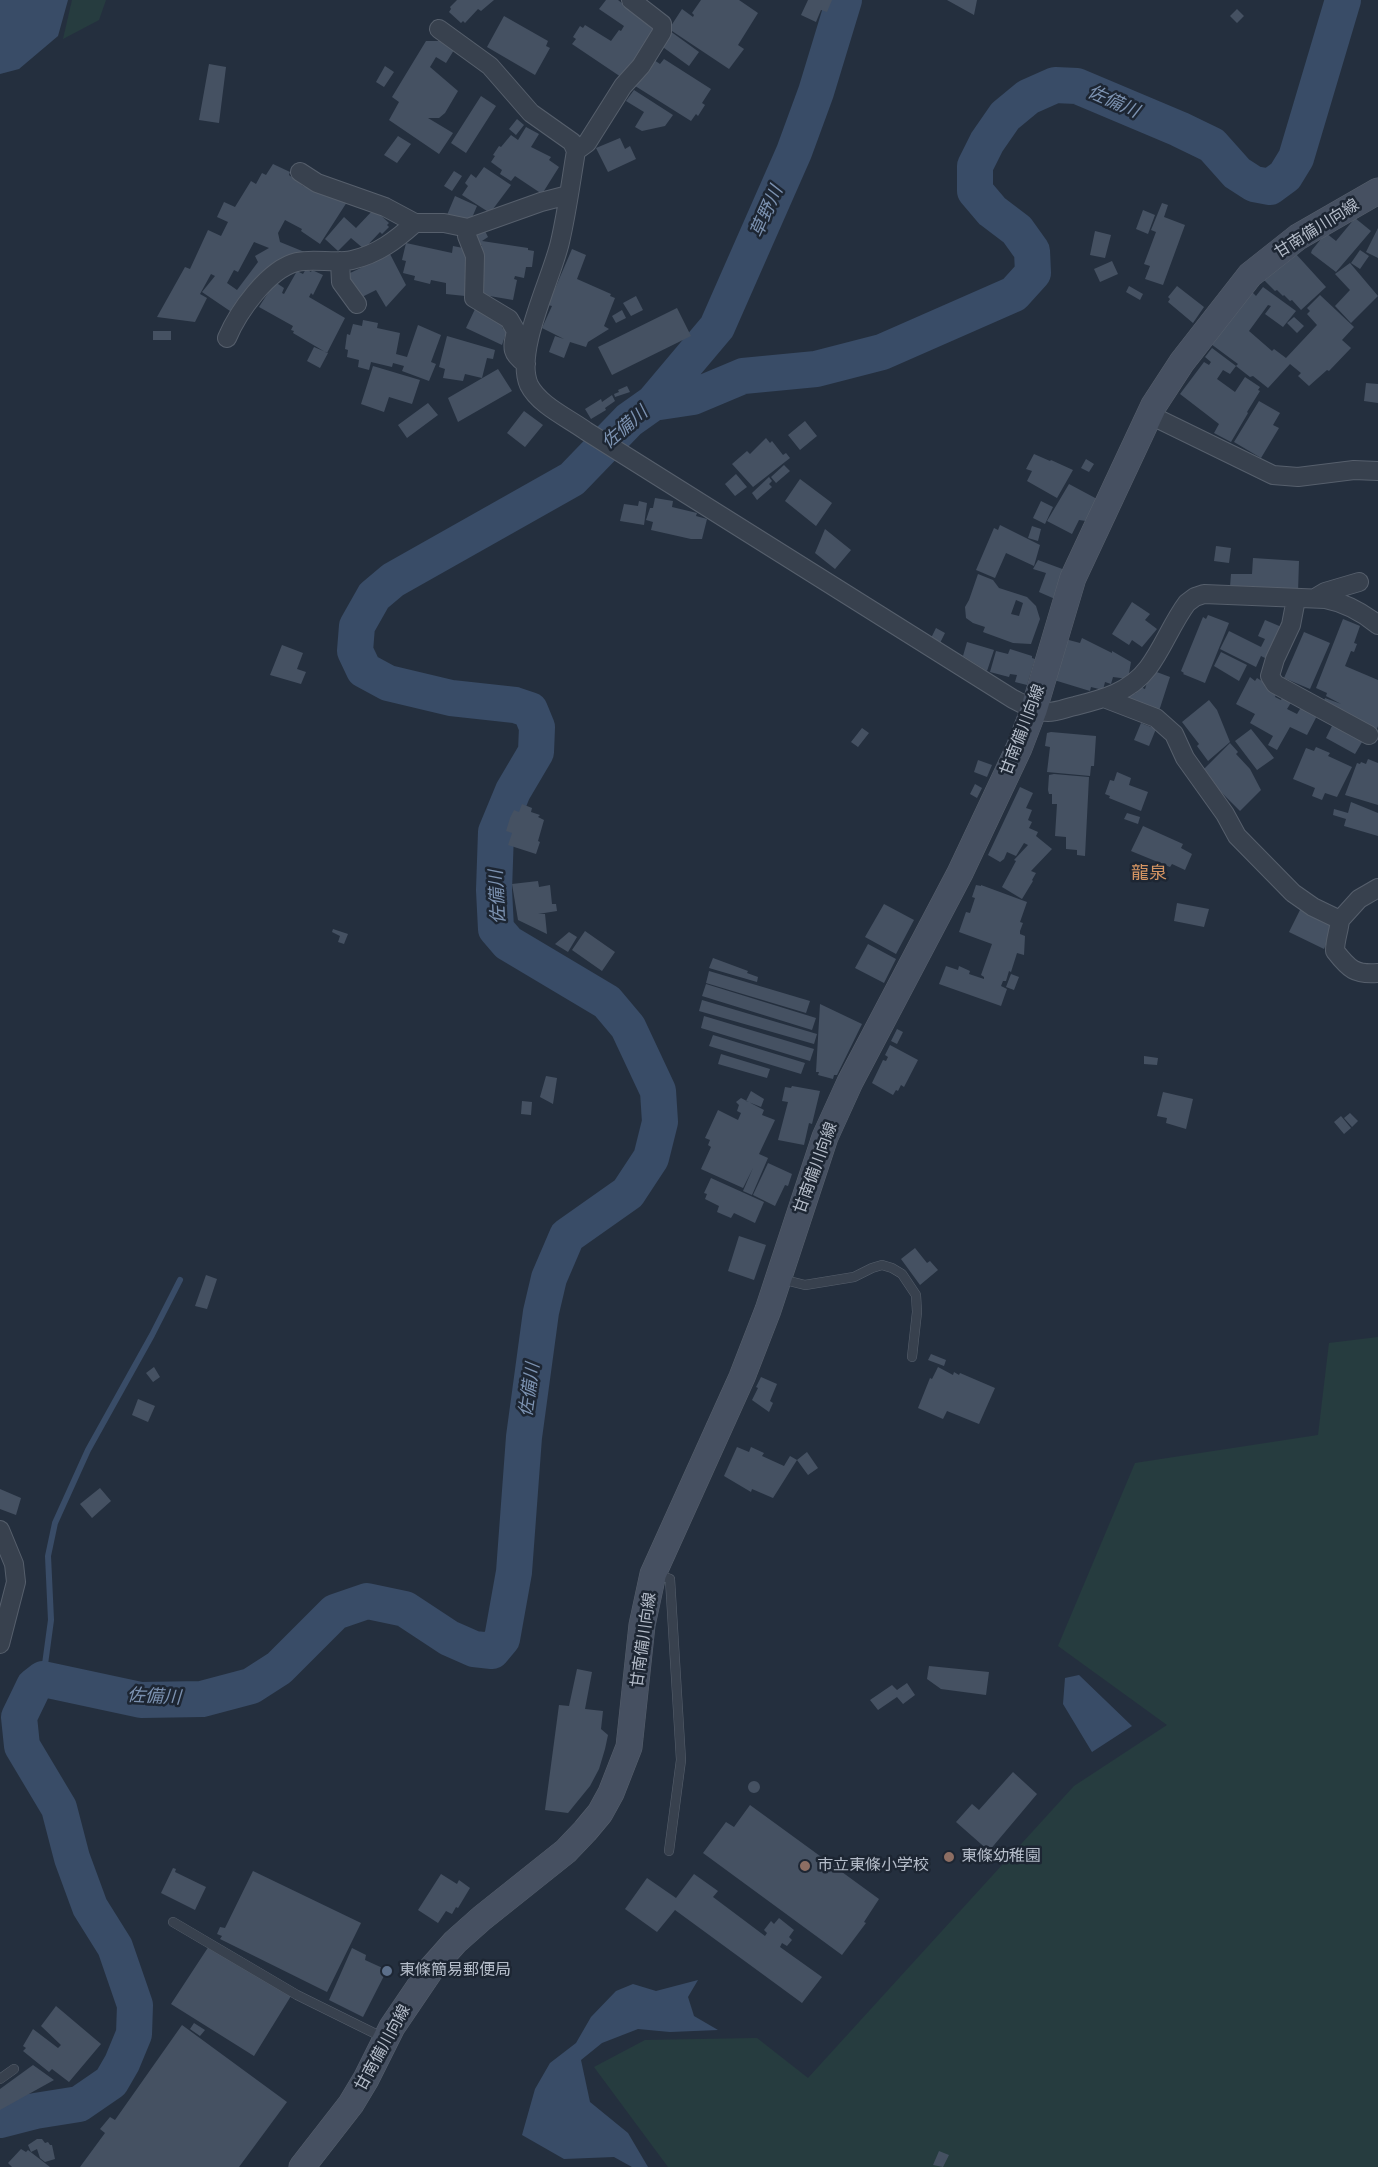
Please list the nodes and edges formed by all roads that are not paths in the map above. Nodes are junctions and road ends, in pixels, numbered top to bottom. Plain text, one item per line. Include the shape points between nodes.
1 (631, 0) edge
2 (439, 29) dead end
3 (576, 151) junction
4 (300, 172) dead end
5 (1378, 191) edge
6 (568, 195) junction
7 (415, 223) junction
8 (468, 228) junction
9 (340, 261) junction
10 (357, 304) dead end
11 (226, 338) dead end
12 (526, 364) junction
13 (1150, 415) junction
14 (1378, 471) edge
15 (1359, 582) dead end
16 (1305, 599) junction
17 (1378, 625) edge
18 (1104, 698) junction
19 (1034, 709) junction
20 (1369, 735) dead end
21 (1378, 888) edge
22 (1340, 920) junction
23 (1378, 973) edge
24 (779, 1279) junction
25 (912, 1357) dead end
26 (0, 1530) edge
27 (653, 1574) junction
28 (0, 1644) edge
29 (669, 1851) dead end
30 (173, 1922) dead end
31 (386, 2039) junction
32 (14, 2069) dead end
33 (0, 2079) edge
34 (302, 2167) edge

1 - 3 street via 662,24 662,32 587,143
2 - 3 street via 489,66 531,113 572,142
3 - 6 street
4 - 7 street via 317,183 385,207
5 - 13 main road, 甘南備川向線 via 1298,237 1250,274 1182,362
6 - 8 street
6 - 12 street via 560,243 527,344
7 - 8 street
7 - 9 street via 384,248 368,256
8 - 12 street via 475,256 474,298 509,319 516,331 515,356
9 - 10 street via 341,282
9 - 11 street via 296,262 274,274 232,324
12 - 19 street via 529,384 539,398 586,431
13 - 14 street via 1273,475
13 - 19 main road, 甘南備川向線 via 1073,578
15 - 16 street
16 - 17 street via 1340,602
16 - 18 street via 1215,594 1195,597 1180,612 1140,677
16 - 20 street via 1270,676 1275,684
18 - 19 street via 1059,710
18 - 22 street via 1156,718 1174,734 1185,758 1226,814 1237,836 1293,893
19 - 24 main road, 甘南備川向線 via 981,830 828,1129
21 - 22 street via 1359,899
22 - 23 street via 1335,951 1354,970
24 - 25 lane via 805,1285 854,1277 882,1265 892,1268 902,1274 916,1295
24 - 27 main road, 甘南備川向線 via 738,1388
26 - 28 street via 14,1564 16,1582
27 - 29 lane via 670,1579 679,1718 681,1760
27 - 31 main road, 甘南備川向線 via 642,1625 629,1747 600,1813 566,1851 455,1942 411,1997
30 - 31 lane via 297,1995
31 - 34 main road, 甘南備川向線 via 351,2104
32 - 33 lane

